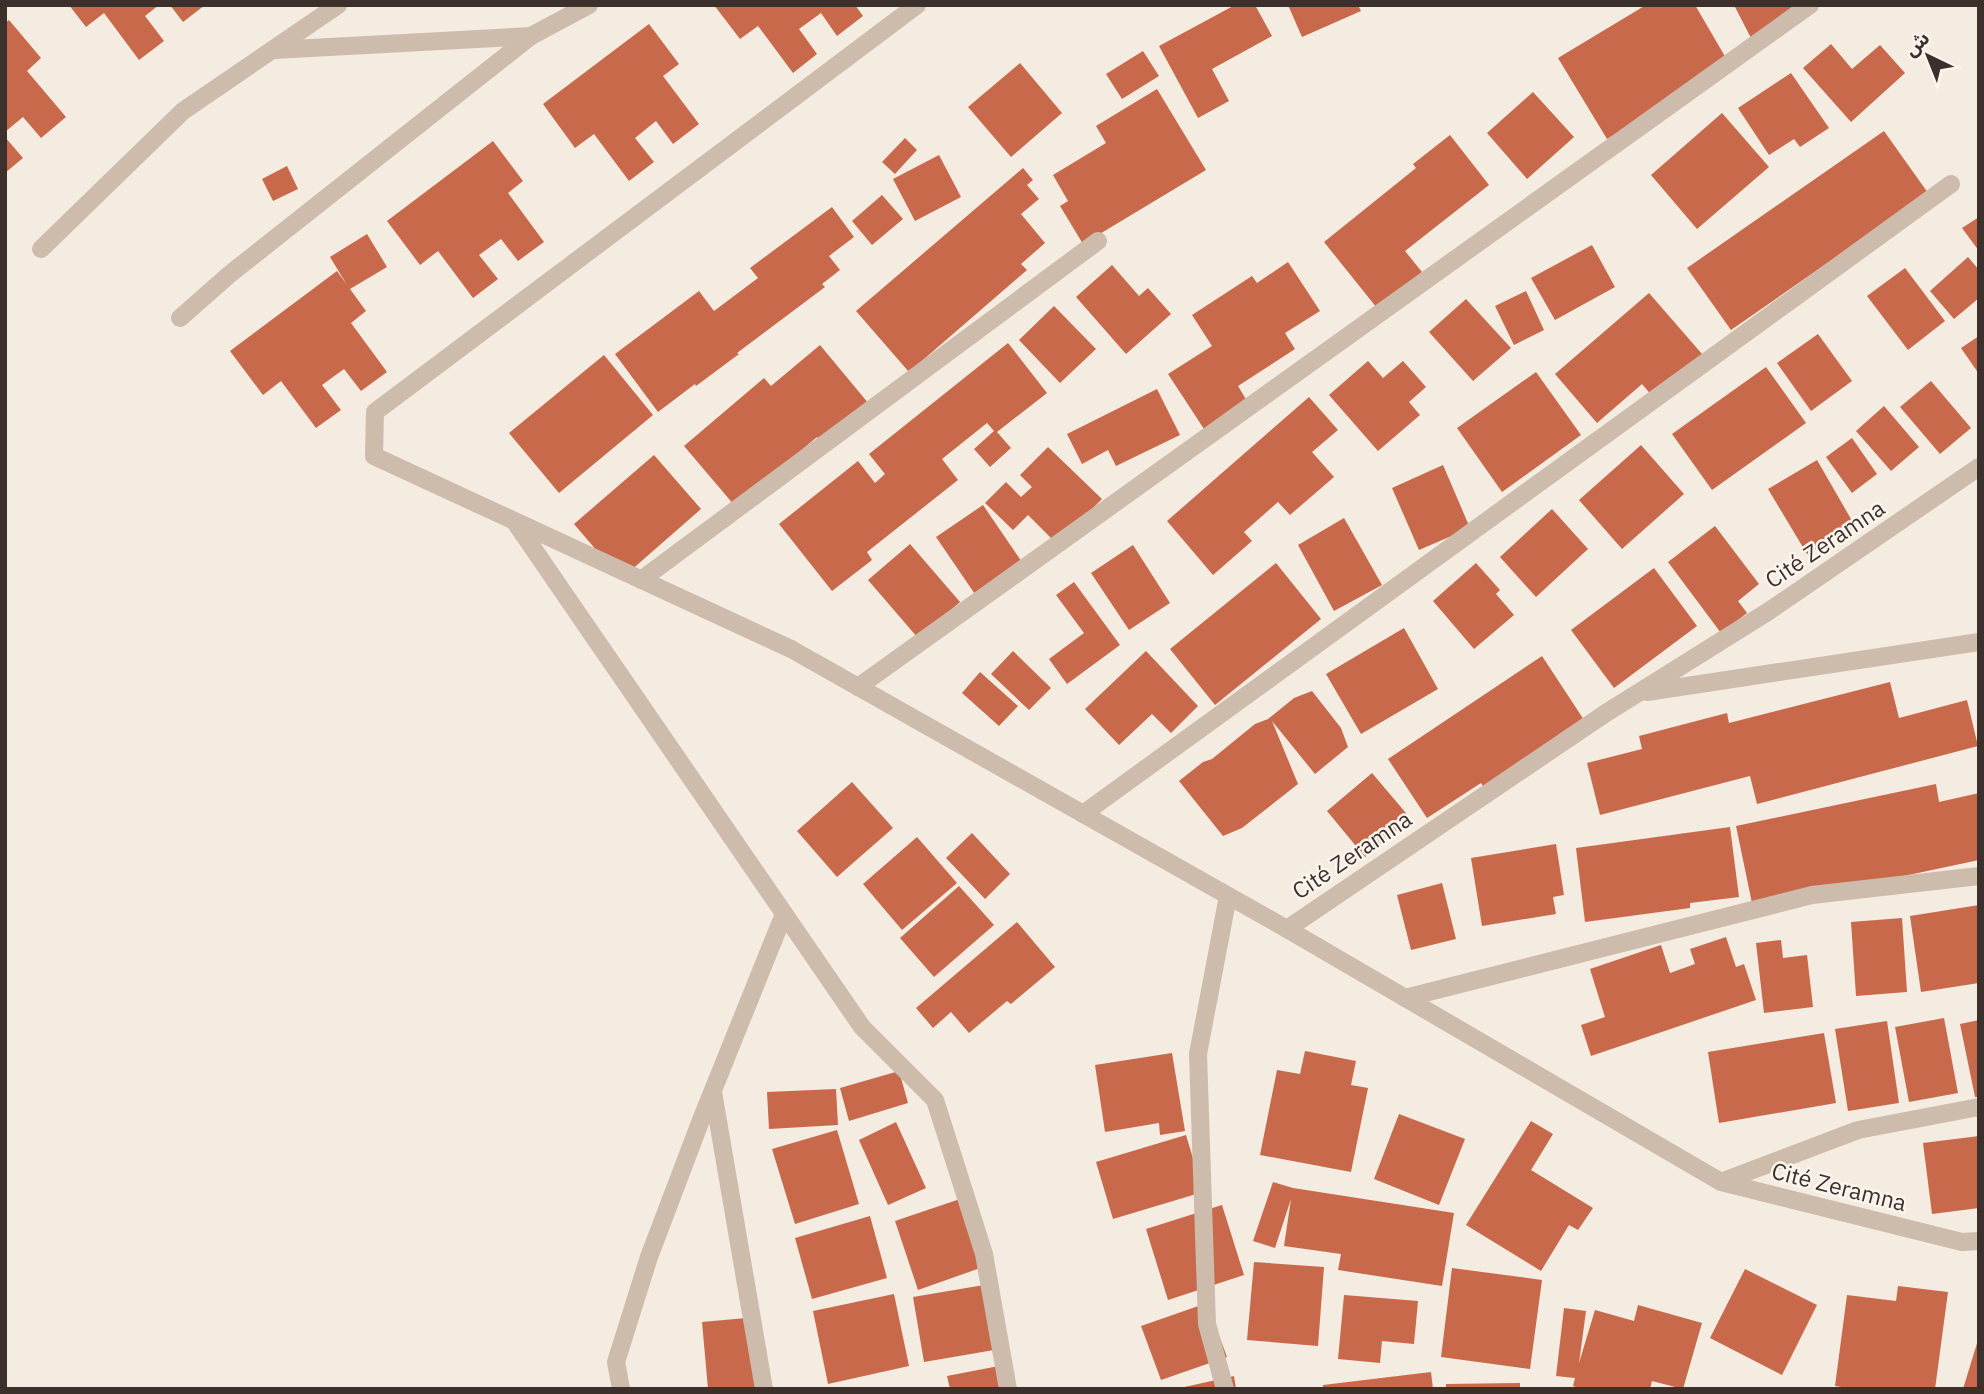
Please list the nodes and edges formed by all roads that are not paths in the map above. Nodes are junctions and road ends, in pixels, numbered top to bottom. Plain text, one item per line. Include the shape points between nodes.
1 (338, 5) edge
2 (589, 5) edge
3 (917, 5) edge
4 (1810, 5) edge
5 (531, 36) junction
6 (274, 50) junction
7 (1951, 184) dead end
8 (1098, 241) dead end
9 (41, 249) dead end
10 (180, 318) dead end
11 (1979, 467) edge
12 (514, 521) junction
13 (641, 580) junction
14 (1979, 642) edge
15 (858, 687) junction
16 (1639, 693) junction
17 (1083, 814) junction
18 (1979, 876) edge
19 (1228, 896) junction
20 (784, 914) junction
21 (1287, 929) junction
22 (1405, 998) junction
23 (712, 1091) junction
24 (1979, 1107) edge
25 (1721, 1182) junction
26 (1979, 1241) edge
27 (621, 1389) edge
28 (764, 1389) edge
29 (1007, 1389) edge
30 (1225, 1389) edge

1 - 6 street
2 - 5 street
3 - 12 street via 375,412 374,456
4 - 15 street
5 - 6 street
5 - 10 street
6 - 9 street via 183,111
7 - 17 street
8 - 13 street
11 - 16 street, Cité Zeramna via 1769,611
12 - 13 street
12 - 20 street
13 - 15 street via 791,649
14 - 16 street
15 - 17 street
16 - 21 street, Cité Zeramna
17 - 19 street
18 - 22 street via 1812,895
19 - 21 street
19 - 30 street via 1198,1054 1207,1324
20 - 23 street
20 - 29 street via 862,1027 935,1100 984,1254
21 - 22 street, Cité Zeramna
22 - 25 street, Cité Zeramna
23 - 27 street via 649,1256 616,1362
23 - 28 street
24 - 25 street via 1858,1130
25 - 26 street, Cité Zeramna via 1962,1242

